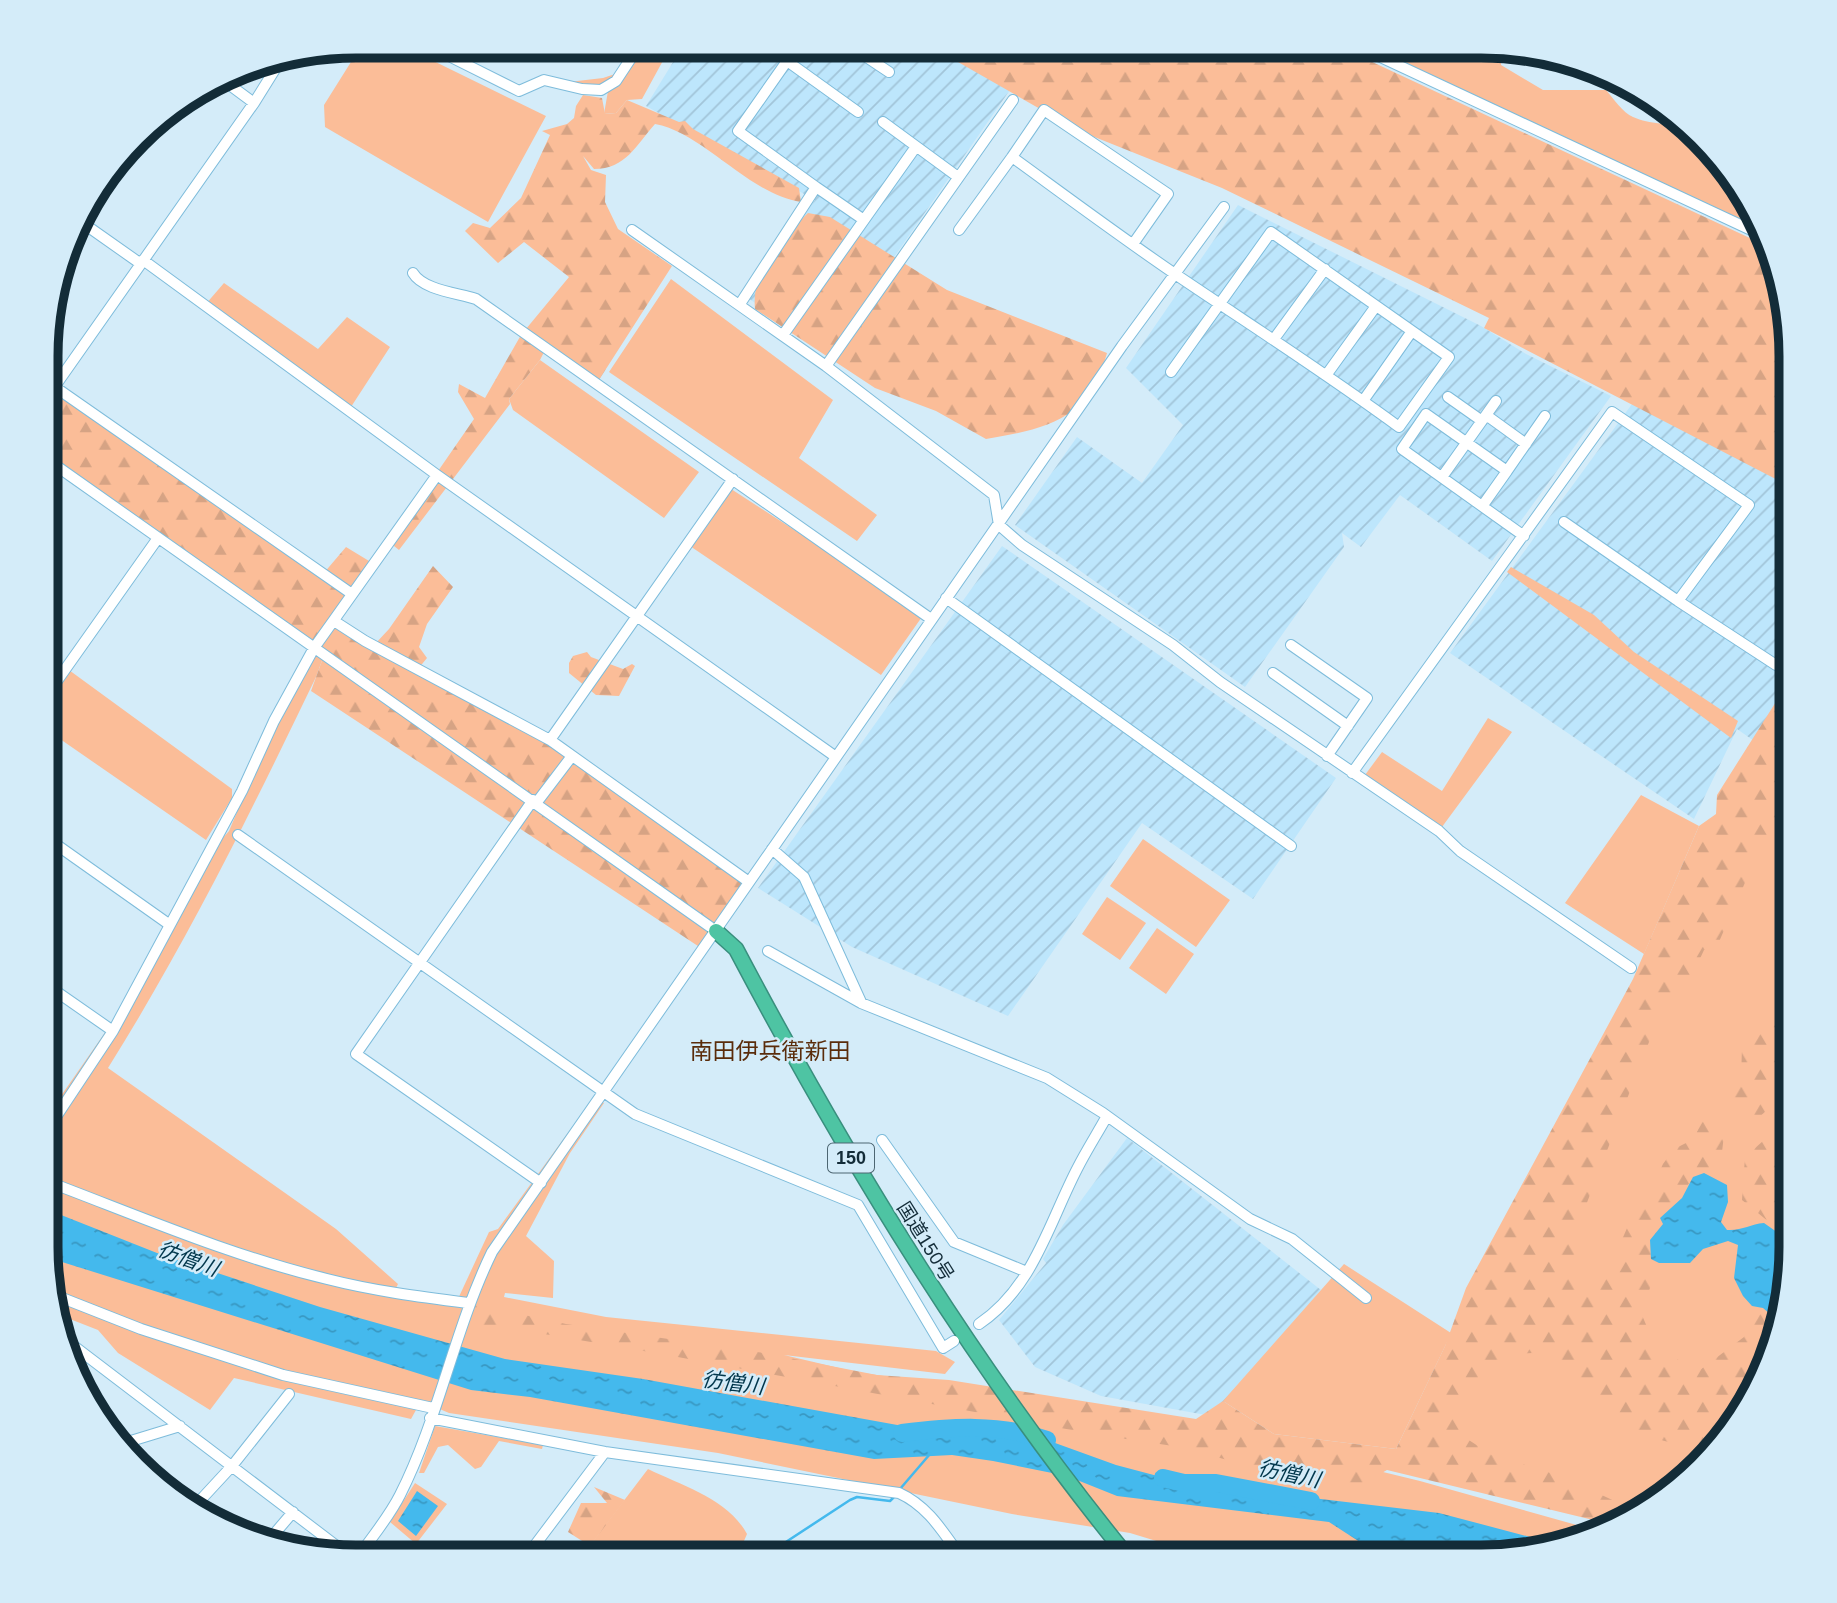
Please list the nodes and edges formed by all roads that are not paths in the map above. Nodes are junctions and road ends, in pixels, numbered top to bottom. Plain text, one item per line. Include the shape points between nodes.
1 (452, 58) edge
2 (631, 58) edge
3 (789, 58) edge
4 (868, 58) edge
5 (1383, 58) edge
6 (787, 61) junction
7 (275, 69) edge
8 (889, 72) dead end
9 (230, 85) edge
10 (1013, 100) dead end
11 (254, 103) junction
12 (858, 112) dead end
13 (883, 122) dead end
14 (915, 148) junction
15 (1012, 157) junction
16 (958, 177) junction
17 (816, 187) junction
18 (1224, 206) dead end
19 (864, 220) junction
20 (87, 226) edge
21 (632, 230) dead end
22 (959, 230) dead end
23 (1752, 230) edge
24 (1133, 244) junction
25 (142, 262) junction
26 (1325, 269) junction
27 (413, 273) dead end
28 (1176, 274) junction
29 (1219, 303) junction
30 (740, 304) junction
31 (1376, 306) junction
32 (1412, 331) junction
33 (783, 335) junction
34 (1273, 339) junction
35 (826, 366) junction
36 (1171, 372) dead end
37 (1327, 374) junction
38 (58, 382) edge
39 (58, 397) edge
40 (1448, 397) dead end
41 (1363, 401) junction
42 (1496, 401) dead end
43 (1545, 416) dead end
44 (1484, 418) junction
45 (1466, 443) junction
46 (1525, 444) junction
47 (58, 467) edge
48 (1507, 471) junction
49 (437, 475) junction
50 (1442, 477) junction
51 (733, 479) junction
52 (1483, 505) junction
53 (1564, 522) dead end
54 (999, 525) junction
55 (1524, 536) junction
56 (158, 538) junction
57 (352, 594) junction
58 (946, 598) junction
59 (1678, 601) junction
60 (638, 616) junction
61 (931, 619) junction
62 (334, 621) junction
63 (1291, 645) dead end
64 (314, 648) junction
65 (1776, 666) dead end
66 (1273, 673) dead end
67 (58, 679) edge
68 (1348, 726) junction
69 (550, 740) junction
70 (572, 755) junction
71 (1327, 755) junction
72 (836, 757) junction
73 (1352, 773) junction
74 (535, 801) junction
75 (238, 835) dead end
76 (58, 846) edge
77 (1291, 846) dead end
78 (772, 849) junction
79 (749, 882) junction
80 (170, 925) junction
81 (716, 932) junction
82 (768, 951) dead end
83 (420, 963) junction
84 (1631, 968) dead end
85 (58, 993) edge
86 (861, 1003) junction
87 (113, 1031) junction
88 (604, 1094) junction
89 (58, 1106) edge
90 (1107, 1116) junction
91 (882, 1140) dead end
92 (541, 1183) junction
93 (58, 1186) edge
94 (1027, 1272) junction
95 (62, 1298) edge
96 (1366, 1298) dead end
97 (468, 1303) junction
98 (979, 1324) dead end
99 (954, 1341) dead end
100 (75, 1346) edge
101 (289, 1394) dead end
102 (432, 1410) junction
103 (180, 1426) junction
104 (130, 1441) edge
105 (605, 1452) junction
106 (232, 1466) junction
107 (200, 1501) edge
108 (293, 1512) junction
109 (274, 1534) edge
110 (335, 1545) edge
111 (367, 1545) edge
112 (535, 1545) edge
113 (953, 1545) edge
114 (1118, 1545) edge

1 - 2 street via 519,91 544,80 601,90 616,80
3 - 6 street
4 - 8 street
5 - 23 street
6 - 12 street
6 - 17 street via 738,131
7 - 11 street
9 - 11 street
10 - 16 street
11 - 25 street
13 - 14 street
14 - 16 street
14 - 19 street
15 - 22 street
15 - 24 street
15 - 24 street via 1044,110 1167,194
16 - 35 street
17 - 19 street
17 - 30 street
18 - 28 street
19 - 33 street
20 - 25 street
21 - 30 street
24 - 28 street
25 - 38 street
25 - 49 street
26 - 29 street via 1271,232
26 - 31 street
26 - 34 street
27 - 51 street via 417,281 476,299
28 - 29 street
28 - 54 street
29 - 34 street
29 - 36 street
30 - 33 street
31 - 32 street
31 - 37 street
32 - 41 street
32 - 41 street via 1449,357 1399,427
33 - 35 street
34 - 37 street
35 - 54 street via 994,495
37 - 41 street
39 - 57 street
40 - 44 street
42 - 44 street
43 - 46 street
44 - 45 street
44 - 46 street
45 - 48 street
45 - 50 street
45 - 50 street via 1426,414 1402,449
46 - 48 street
47 - 56 street
48 - 52 street
49 - 57 street
49 - 60 street
50 - 52 street
51 - 60 street
51 - 61 street
52 - 55 street
53 - 59 street
54 - 58 street
54 - 71 street
55 - 59 street via 1612,412 1749,505
55 - 73 street
56 - 64 street
56 - 67 street
57 - 62 street
58 - 61 street
58 - 77 street
59 - 65 street
60 - 69 street
60 - 72 street
61 - 72 street
62 - 64 street
62 - 69 street
63 - 68 street via 1367,698
64 - 74 street
64 - 80 street
66 - 68 street
68 - 71 street
69 - 70 street
70 - 74 street
70 - 79 street
71 - 73 street
72 - 78 street
73 - 84 street
74 - 81 street
74 - 83 street
75 - 83 street
76 - 80 street
78 - 79 street
78 - 86 street via 804,877
79 - 81 street
80 - 87 street
81 - 88 street
81 - 114 highway, 国道150号 / 150 via 736,949 833,1129 921,1270 996,1381
82 - 86 street
83 - 88 street
83 - 92 street via 356,1054
85 - 87 street
86 - 90 street via 1047,1078
87 - 89 street
88 - 92 street
88 - 99 street via 656,1125 858,1205 943,1348
90 - 94 street
90 - 96 street via 1250,1219 1292,1239
91 - 94 street via 954,1242
92 - 97 street via 492,1252
93 - 97 street via 183,1234 323,1278
94 - 98 street
95 - 102 street via 213,1354
97 - 102 street
100 - 103 street
101 - 106 street
102 - 105 street
102 - 111 street via 400,1496
103 - 104 street
103 - 106 street
105 - 112 street
105 - 113 street via 899,1493 931,1514
106 - 107 street
106 - 108 street
108 - 109 street
108 - 110 street

